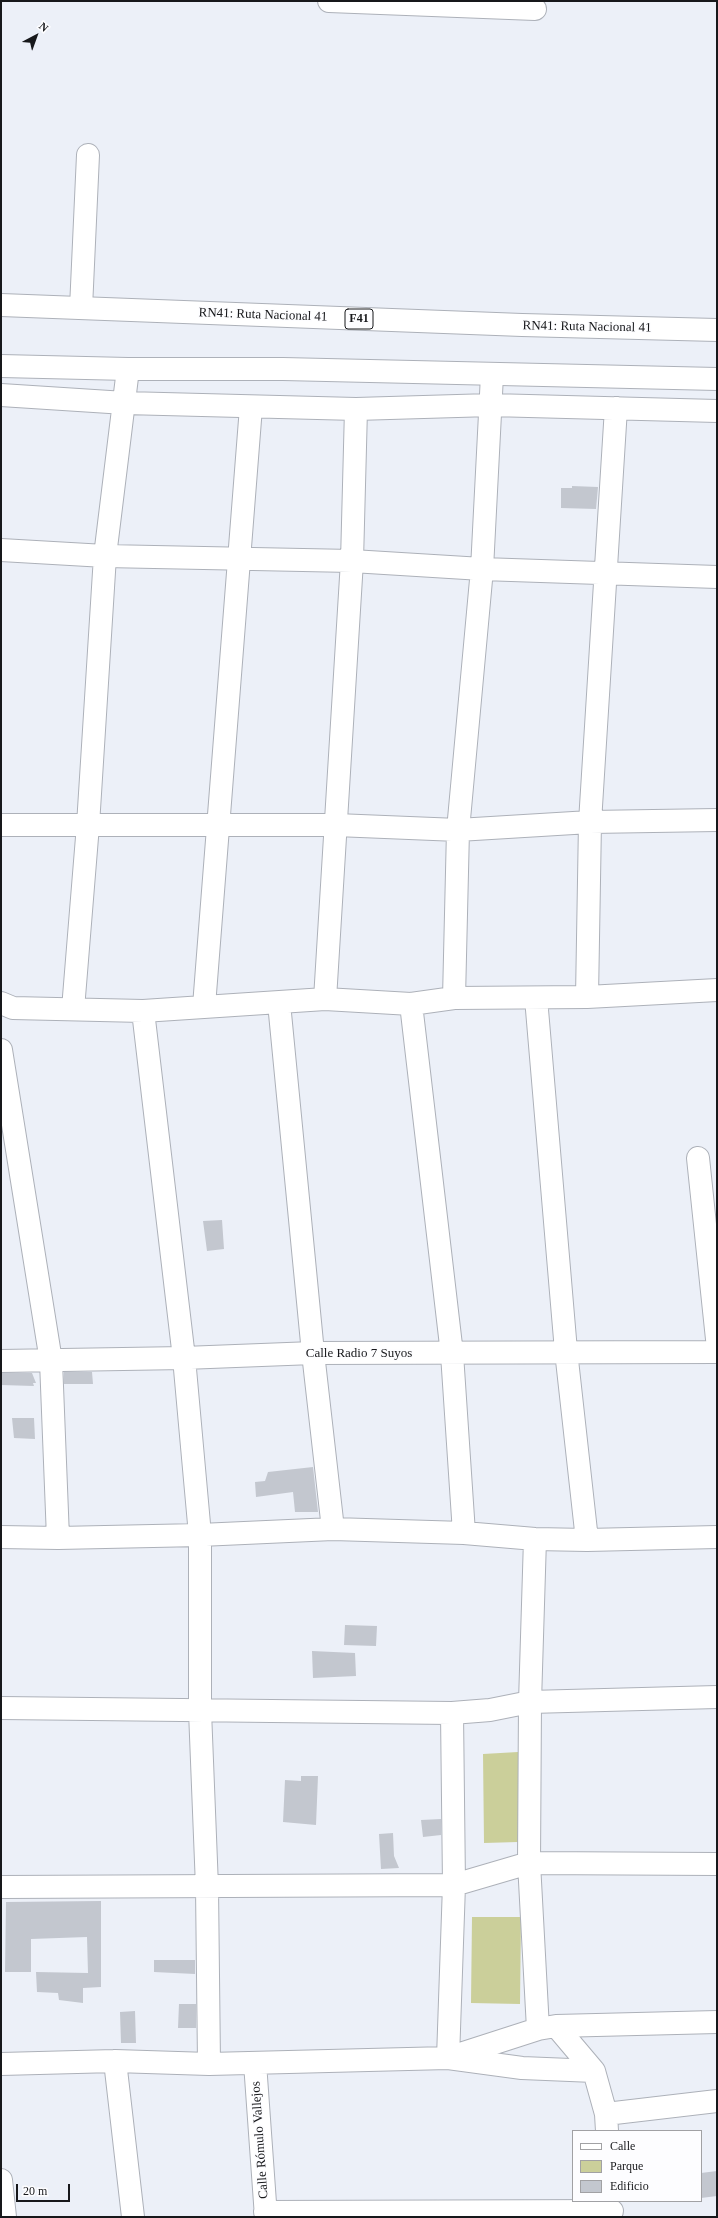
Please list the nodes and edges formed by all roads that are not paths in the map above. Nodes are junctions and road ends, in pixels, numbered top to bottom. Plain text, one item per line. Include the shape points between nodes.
1 (329, 1) edge
2 (535, 9) dead end
3 (88, 155) dead end
4 (1, 305) edge
5 (81, 308) junction
6 (717, 330) edge
7 (2, 366) edge
8 (128, 369) junction
9 (492, 374) junction
10 (717, 379) edge
11 (1, 390) edge
12 (1, 395) edge
13 (125, 403) junction
14 (491, 404) junction
15 (251, 407) junction
16 (616, 408) junction
17 (356, 409) junction
18 (717, 411) edge
19 (1, 550) edge
20 (105, 556) junction
21 (238, 559) junction
22 (352, 561) junction
23 (482, 569) junction
24 (607, 574) junction
25 (717, 577) edge
26 (717, 820) edge
27 (590, 822) junction
28 (1, 825) edge
29 (88, 825) junction
30 (218, 825) junction
31 (336, 825) junction
32 (458, 830) junction
33 (717, 990) edge
34 (586, 997) junction
35 (454, 998) junction
36 (536, 998) junction
37 (325, 999) junction
38 (279, 1004) junction
39 (412, 1004) junction
40 (5, 1006) edge
41 (204, 1006) junction
42 (73, 1008) junction
43 (143, 1011) junction
44 (1, 1050) edge
45 (698, 1158) dead end
46 (713, 1266) edge
47 (717, 1339) edge
48 (566, 1351) junction
49 (717, 1352) edge
50 (313, 1353) junction
51 (452, 1354) junction
52 (184, 1358) junction
53 (1, 1360) edge
54 (51, 1361) junction
55 (333, 1529) junction
56 (464, 1533) junction
57 (200, 1535) junction
58 (1, 1537) edge
59 (717, 1537) edge
60 (58, 1538) junction
61 (535, 1539) junction
62 (587, 1540) junction
63 (717, 1698) edge
64 (530, 1702) junction
65 (1, 1708) edge
66 (200, 1711) junction
67 (452, 1713) junction
68 (529, 1864) junction
69 (717, 1864) edge
70 (454, 1885) junction
71 (1, 1887) edge
72 (207, 1887) junction
73 (717, 2022) edge
74 (547, 2028) junction
75 (448, 2058) junction
76 (115, 2061) junction
77 (255, 2063) junction
78 (1, 2064) edge
79 (209, 2064) junction
80 (594, 2070) junction
81 (717, 2101) edge
82 (606, 2122) edge
83 (1, 2180) edge
84 (612, 2210) edge
85 (266, 2214) edge
86 (5, 2217) edge
87 (133, 2217) edge

1 - 2 street
3 - 5 street
4 - 5 street, RN41: Ruta Nacional 41 / F41
5 - 6 street, RN41: Ruta Nacional 41 / F41
7 - 8 street
7 - 11 street
8 - 9 street via 283,369
8 - 13 street
9 - 10 street
9 - 14 street
12 - 13 street
13 - 15 street
13 - 20 street
14 - 16 street
14 - 17 street
14 - 23 street
15 - 17 street
15 - 21 street
16 - 18 street
16 - 24 street
17 - 22 street
19 - 20 street
20 - 21 street
20 - 29 street
21 - 22 street
21 - 30 street
22 - 23 street
22 - 31 street
23 - 24 street
23 - 32 street
24 - 25 street
24 - 27 street
26 - 27 street
27 - 32 street
27 - 34 street
28 - 29 street
29 - 30 street
29 - 42 street
30 - 31 street
30 - 41 street
31 - 32 street
31 - 37 street
32 - 35 street
33 - 34 street
34 - 36 street
35 - 36 street
35 - 39 street
36 - 48 street
37 - 38 street
37 - 39 street
38 - 41 street
38 - 50 street
39 - 51 street
40 - 42 street
41 - 43 street
42 - 43 street
43 - 52 street
44 - 54 street
45 - 46 street
46 - 47 street
48 - 49 street, Calle Radio 7 Suyos
48 - 51 street, Calle Radio 7 Suyos
48 - 62 street
50 - 51 street, Calle Radio 7 Suyos
50 - 52 street, Calle Radio 7 Suyos
50 - 55 street
51 - 56 street
52 - 54 street, Calle Radio 7 Suyos
52 - 57 street
53 - 54 street, Calle Radio 7 Suyos
54 - 60 street
55 - 56 street
55 - 57 street
56 - 61 street
57 - 60 street
57 - 66 street
58 - 60 street
59 - 62 street
61 - 62 street
61 - 64 street
63 - 64 street
64 - 67 street via 490,1710
64 - 68 street
65 - 66 street
66 - 67 street
66 - 72 street
67 - 70 street
68 - 69 street
68 - 70 street
68 - 74 street
70 - 72 street
70 - 75 street
71 - 72 street
72 - 79 street
73 - 74 street
74 - 75 street
74 - 80 street
75 - 77 street
75 - 80 street via 522,2068
76 - 78 street
76 - 79 street
76 - 87 street
77 - 79 street
77 - 85 street, Calle Rómulo Vallejos
80 - 82 street
81 - 82 street
83 - 86 street
84 - 85 street

